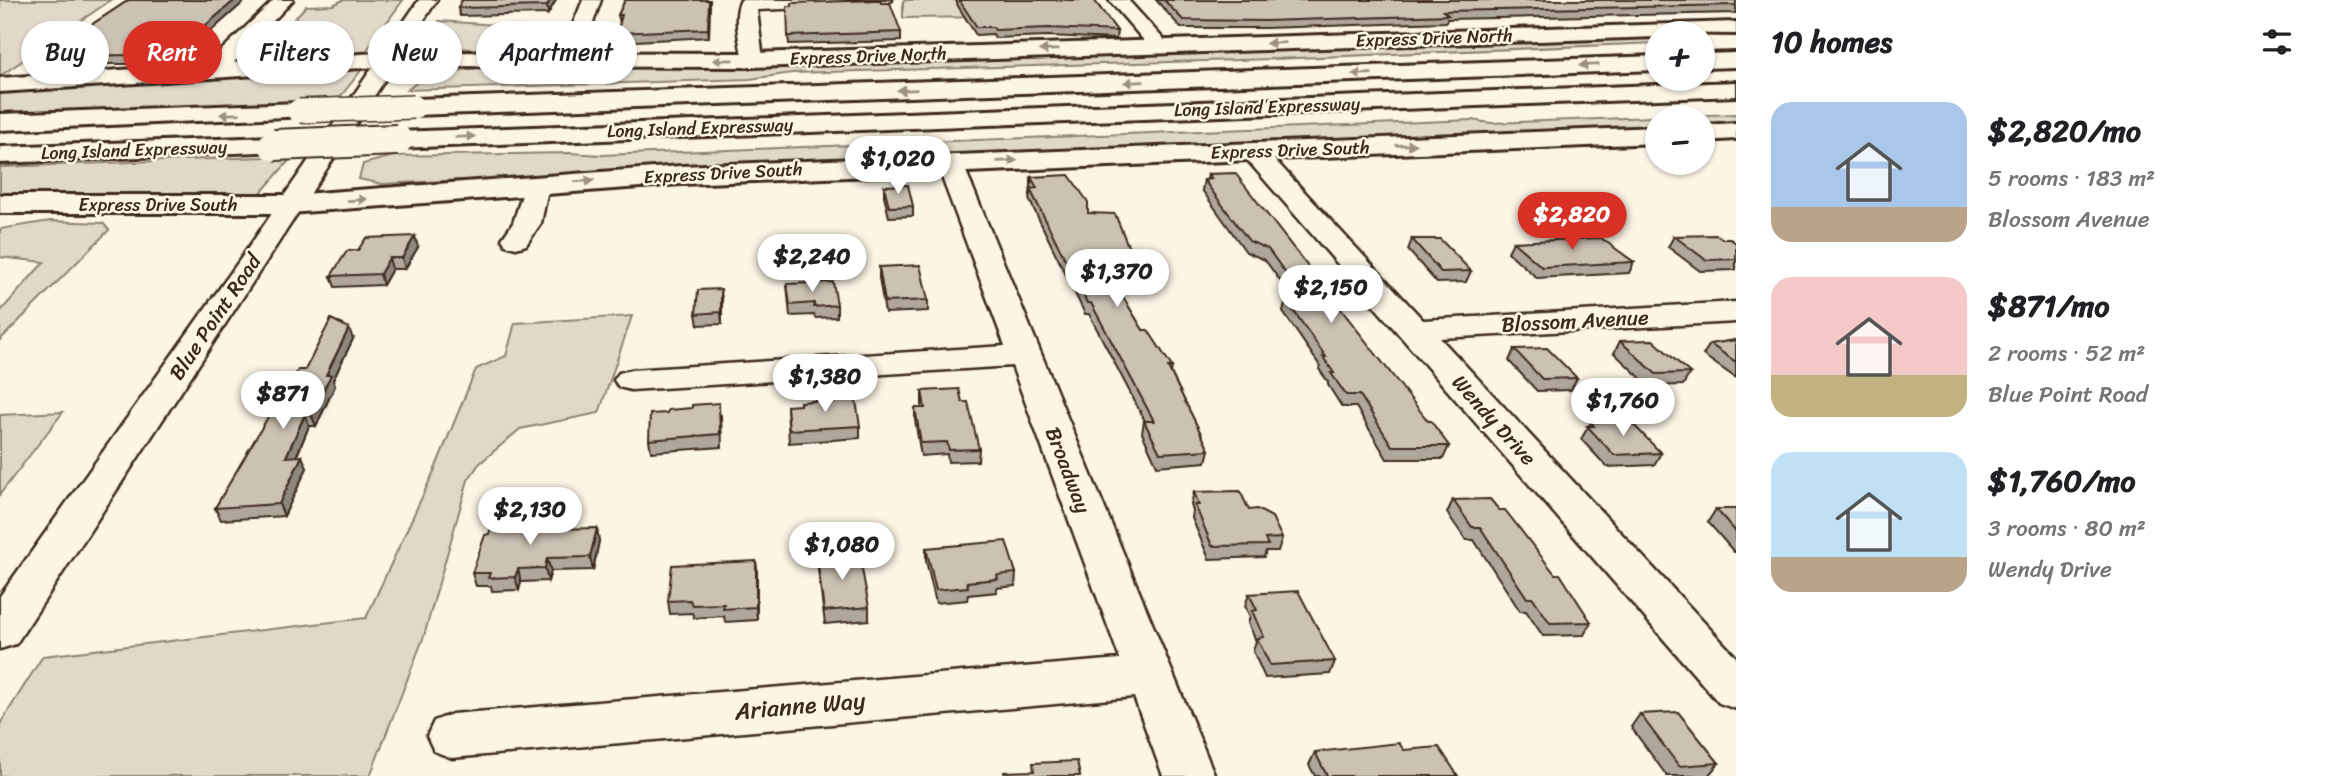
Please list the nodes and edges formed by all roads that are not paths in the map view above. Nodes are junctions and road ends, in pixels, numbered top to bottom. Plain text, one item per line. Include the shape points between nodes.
1 (285, 0) edge
2 (428, 0) edge
3 (592, 0) edge
4 (883, 0) edge
5 (1118, 0) edge
6 (749, 3) edge
7 (415, 21) edge
8 (584, 21) edge
9 (1736, 27) edge
10 (1160, 47) junction
11 (637, 60) edge
12 (753, 60) junction
13 (1736, 60) edge
14 (222, 61) edge
15 (368, 61) edge
16 (1715, 61) edge
17 (1645, 63) edge
18 (222, 70) edge
19 (123, 77) edge
20 (374, 84) edge
21 (0, 85) edge
22 (1736, 89) edge
23 (0, 122) edge
24 (1736, 131) edge
25 (1715, 132) edge
26 (1645, 135) edge
27 (1252, 151) junction
28 (0, 155) edge
29 (950, 164) junction
30 (536, 185) junction
31 (0, 204) edge
32 (289, 204) junction
33 (516, 239) dead end
34 (1736, 312) edge
35 (1414, 330) junction
36 (1023, 355) junction
37 (631, 380) dead end
38 (0, 631) edge
39 (1727, 667) edge
40 (1148, 676) junction
41 (452, 736) dead end
42 (1189, 776) edge

1 - 14 street
2 - 7 street, Blue Point Road
3 - 8 street
4 - 6 street
5 - 10 street
6 - 12 street
9 -> 10 main road, Express Drive North
10 -> 12 main road, Express Drive North
12 -> 11 main road, Express Drive North
13 - 16 main road
15 - 18 main road, Express Drive North
17 -> 23 main road, Long Island Expressway, bridge
19 - 21 main road, Express Drive North
20 - 32 street, Blue Point Road
28 -> 22 main road, Long Island Expressway, bridge
24 - 25 main road
27 -> 26 main road, Express Drive South
29 -> 27 main road, Express Drive South
27 - 35 street, Wendy Drive
30 -> 29 main road, Express Drive South
29 - 36 street, Broadway
32 -> 30 main road, Express Drive South
30 - 33 street via 527,223
31 - 32 main road, Express Drive South
32 - 38 street, Blue Point Road
34 - 35 street, Blossom Avenue
35 - 39 street, Wendy Drive
36 - 37 street
36 - 40 street, Broadway
40 - 41 street, Arianne Way
40 - 42 street, Broadway

